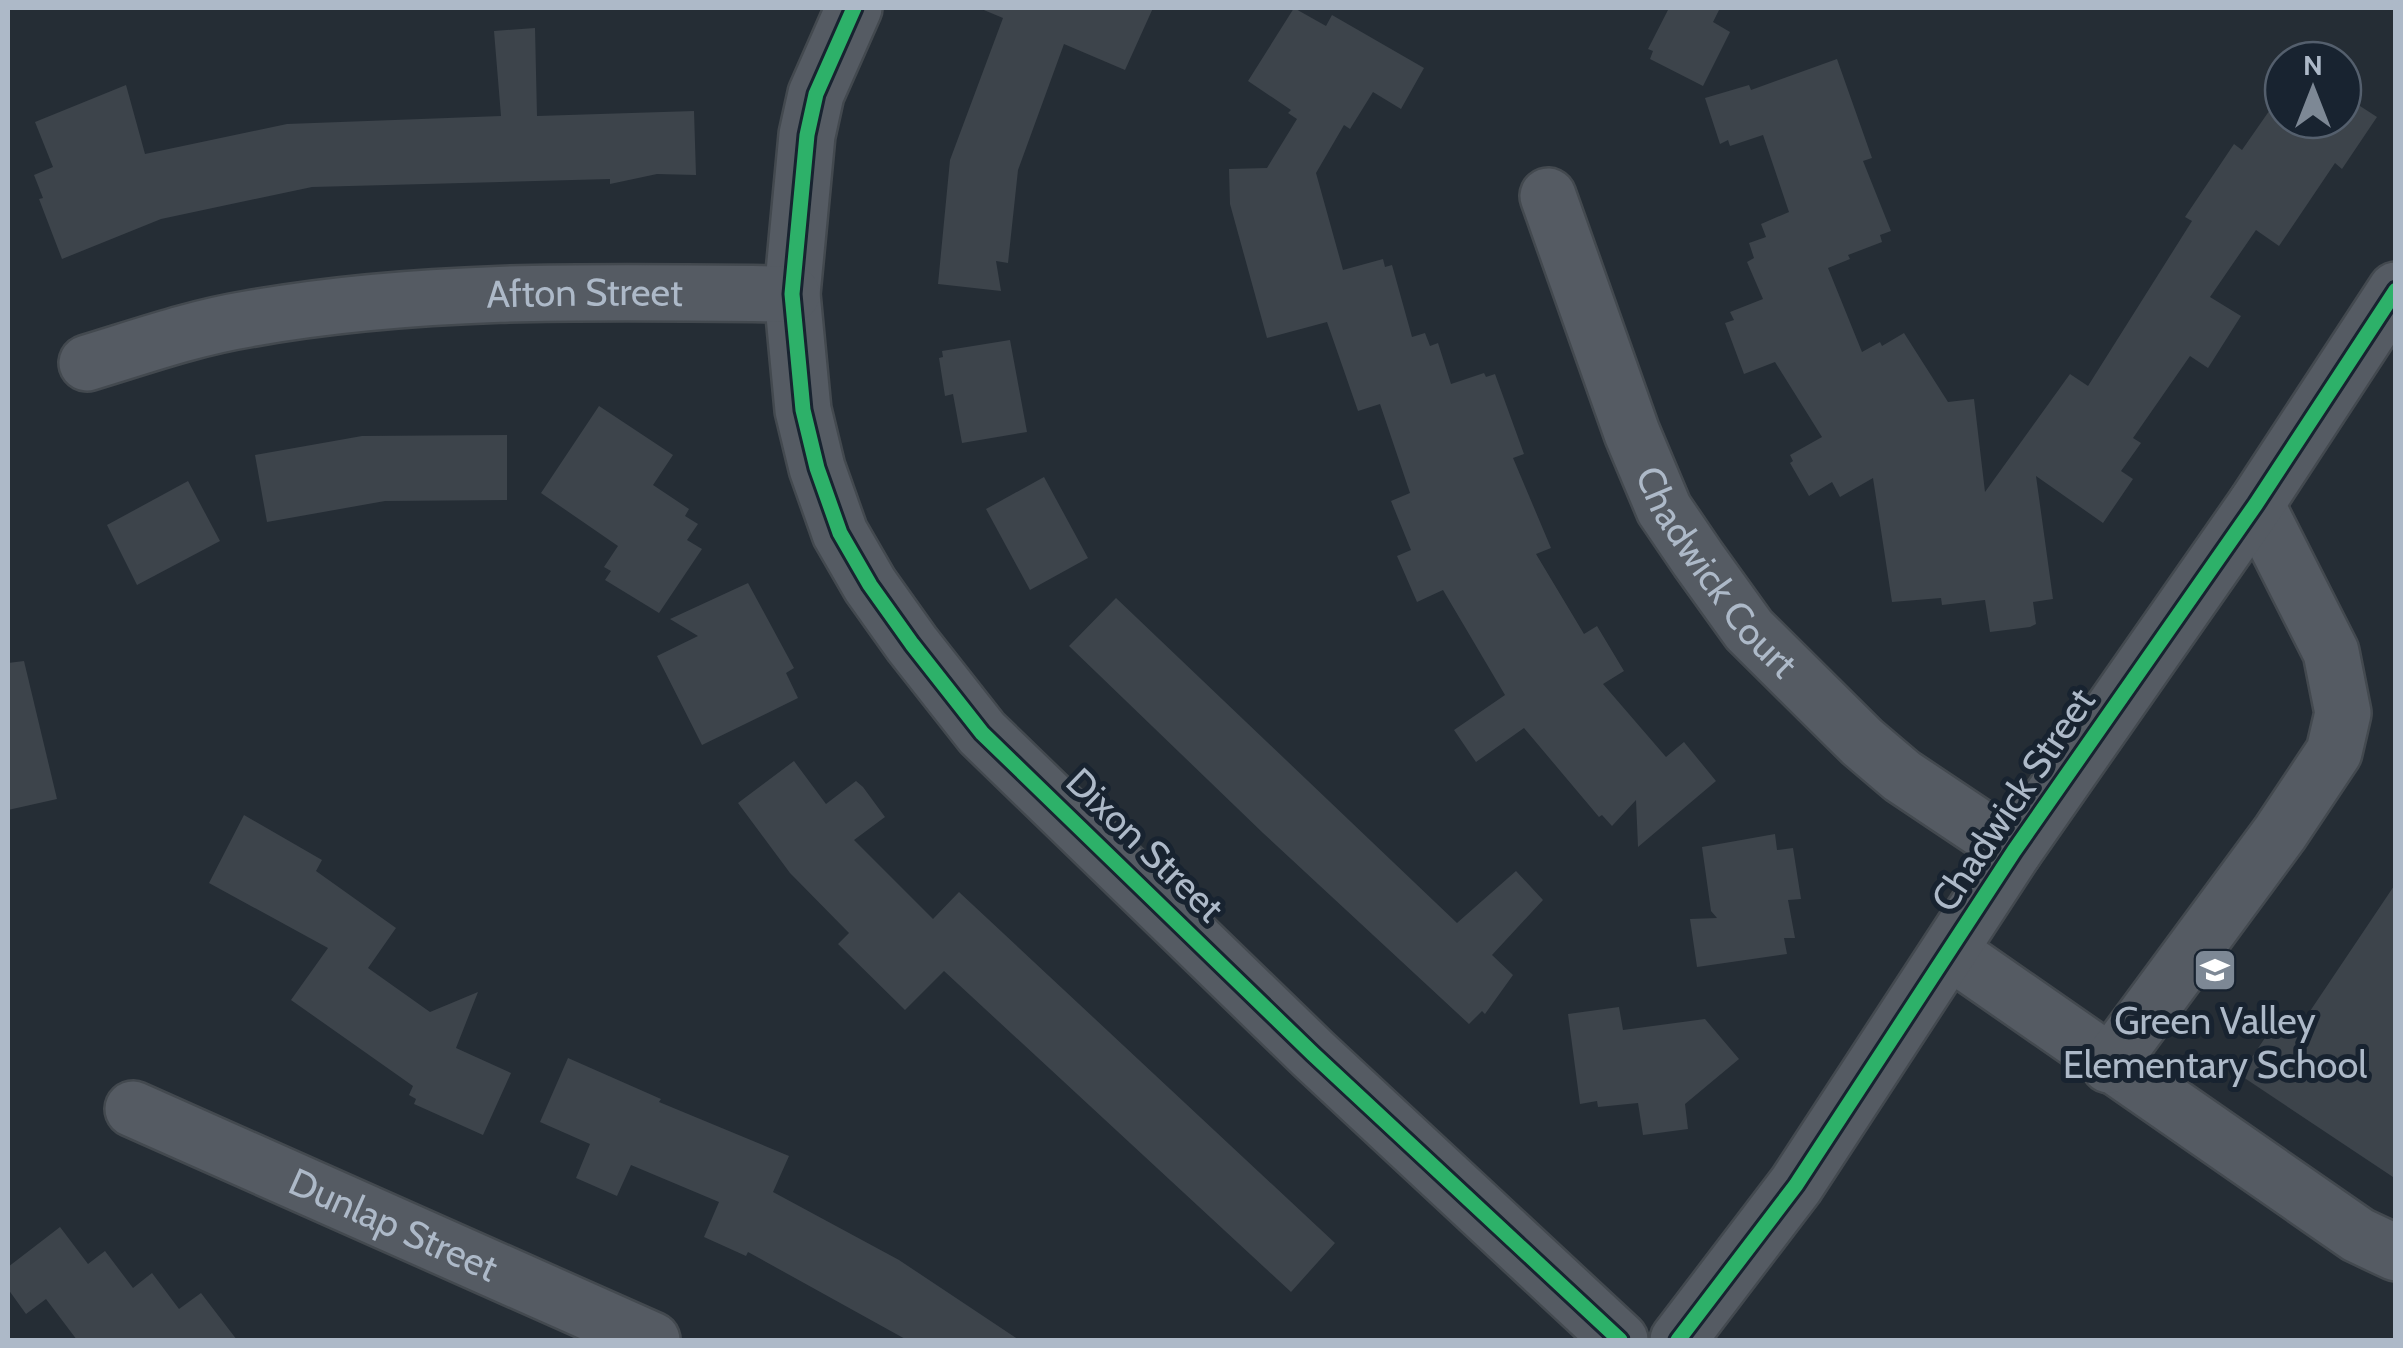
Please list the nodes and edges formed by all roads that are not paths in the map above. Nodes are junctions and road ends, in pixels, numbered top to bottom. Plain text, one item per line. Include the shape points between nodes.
1 (854, 8) edge
2 (1548, 196) dead end
3 (2396, 290) edge
4 (792, 294) junction
5 (87, 363) dead end
6 (2256, 504) junction
7 (2014, 851) junction
8 (1950, 952) junction
9 (2109, 1064) junction
10 (132, 1110) dead end
11 (2396, 1253) edge
12 (652, 1340) edge
13 (1620, 1340) edge
14 (1678, 1340) edge

1 - 4 street via 816,94 807,135
2 - 7 street, Chadwick Court via 1651,479 1708,573 1749,630 1862,742
3 - 6 street, Chadwick Street
4 - 5 street, Afton Street via 547,294 358,304 242,320
4 - 13 street, Dixon Street via 803,410 840,533 959,704 1313,1054
6 - 7 street, Chadwick Street
6 - 9 street via 2331,652 2344,713 2334,752
7 - 8 street, Chadwick Street
8 - 9 street
8 - 14 street, Chadwick Street via 1796,1185
9 - 11 street via 2358,1235
10 - 12 street, Dunlap Street

